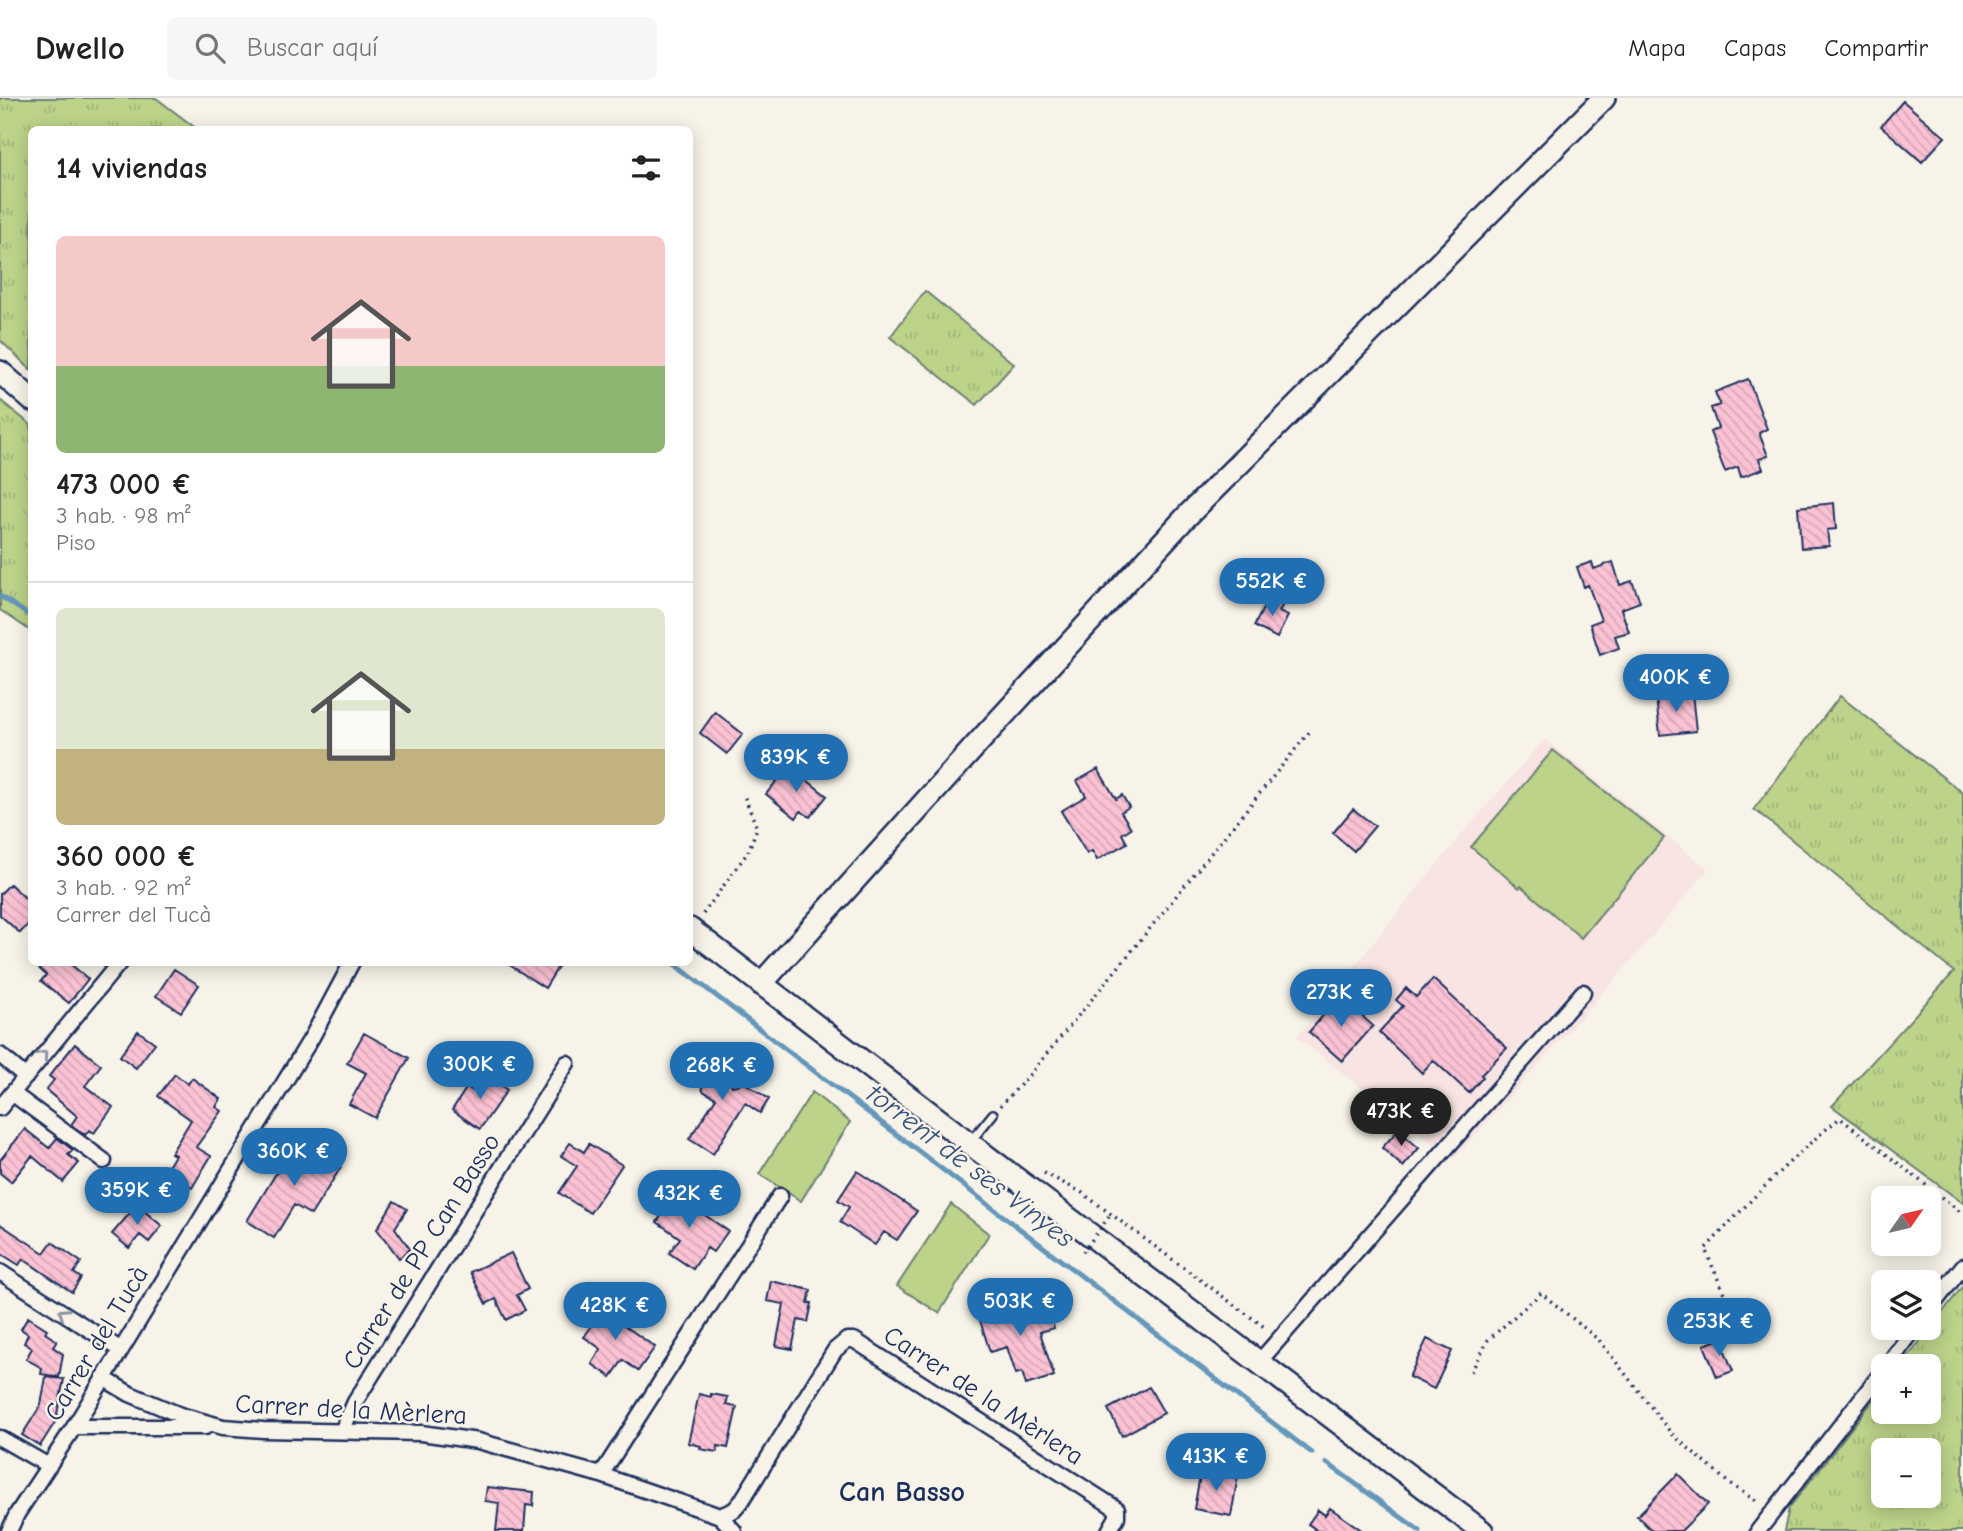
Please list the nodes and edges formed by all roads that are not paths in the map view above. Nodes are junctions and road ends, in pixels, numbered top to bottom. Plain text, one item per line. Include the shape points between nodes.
1 (1604, 98) edge
2 (0, 372) edge
3 (28, 396) edge
4 (693, 932) edge
5 (117, 966) edge
6 (350, 966) edge
7 (761, 984) junction
8 (1583, 992) dead end
9 (0, 1055) edge
10 (567, 1063) dead end
11 (26, 1077) junction
12 (12, 1093) junction
13 (0, 1108) edge
14 (993, 1114) road end
15 (969, 1143) junction
16 (104, 1161) dead end
17 (780, 1196) dead end
18 (1963, 1266) edge
19 (0, 1272) edge
20 (1941, 1294) edge
21 (1907, 1340) edge
22 (121, 1350) junction
23 (1896, 1354) edge
24 (1259, 1362) junction
25 (103, 1378) junction
26 (1871, 1386) edge
27 (74, 1427) junction
28 (223, 1427) junction
29 (342, 1431) junction
30 (0, 1438) edge
31 (49, 1466) junction
32 (601, 1475) junction
33 (720, 1516) junction
34 (9, 1531) edge
35 (734, 1531) edge
36 (1109, 1531) edge
37 (1482, 1531) edge
38 (1758, 1531) edge

1 - 7 street via 1187,516
2 - 3 street
4 - 7 street
11 -> 5 street
6 - 22 street, Carrer del Tucà via 312,1037
7 - 15 street
8 - 24 street
9 - 11 street
10 - 29 street, Carrer de PP Can Basso via 355,1402
11 - 12 street
12 - 13 street
12 - 16 street
14 - 15 lane
15 - 24 street
17 - 32 street
18 - 20 street
22 -> 19 street
21 - 23 street
22 - 25 street, Carrer del Tucà
24 - 37 street
25 - 27 street, Carrer del Tucà
25 - 28 street, Carrer de la Mèrlera via 155,1405
26 - 38 street
27 - 28 street
27 - 31 street, Carrer del Tucà
28 - 29 street, Carrer de la Mèrlera
29 - 32 street, Carrer de la Mèrlera via 421,1433 478,1441
30 - 31 street
31 - 34 street, Carrer del Tucà
32 - 33 street, Carrer de la Mèrlera
33 - 35 street, Carrer de la Mèrlera
33 - 36 street, Carrer de la Mèrlera via 741,1502 835,1350 854,1340 1117,1509

